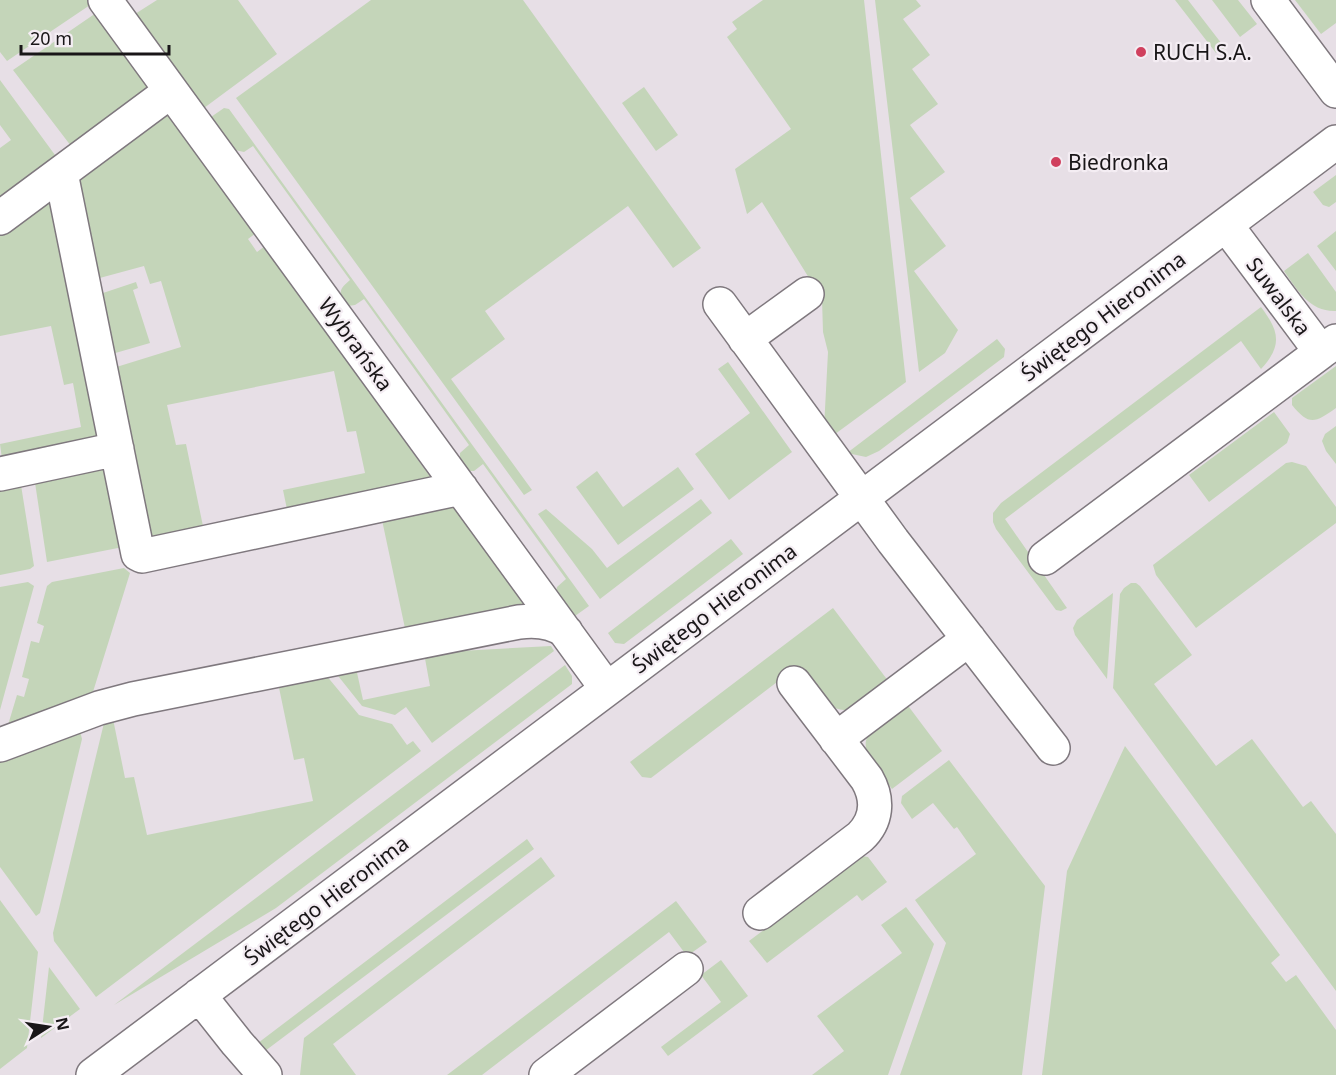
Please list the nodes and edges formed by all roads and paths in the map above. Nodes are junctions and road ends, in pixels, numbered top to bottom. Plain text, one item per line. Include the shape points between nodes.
1 (105, 0) edge
2 (1268, 0) edge
3 (171, 91) junction
4 (1336, 91) edge
5 (1336, 142) edge
6 (61, 173) junction
7 (0, 218) edge
8 (1226, 225) junction
9 (807, 294) dead end
10 (720, 304) dead end
11 (745, 339) junction
12 (1329, 346) edge
13 (117, 449) junction
14 (0, 474) edge
15 (461, 488) junction
16 (861, 498) junction
17 (1045, 558) dead end
18 (566, 632) junction
19 (969, 639) junction
20 (794, 683) dead end
21 (607, 689) junction
22 (836, 739) junction
23 (0, 745) edge
24 (1053, 748) dead end
25 (760, 913) dead end
26 (686, 969) dead end
27 (199, 995) junction
28 (93, 1075) edge
29 (265, 1075) edge
30 (546, 1075) edge

1 - 3 street, Wybrańska
2 - 4 street
3 - 6 street
3 - 15 street, Wybrańska
5 - 8 street, Świętego Hieronima
6 - 7 street
6 - 13 street
8 - 12 street, Suwalska
8 - 16 street, Świętego Hieronima
9 - 11 street
10 - 11 street
11 - 16 street
12 - 17 street
13 - 14 street
13 - 15 street via 138,555 142,556
15 - 18 street, Wybrańska
16 - 19 street
16 - 21 street, Świętego Hieronima
18 - 21 street, Wybrańska
18 - 23 street via 543,622 507,624 133,699
19 - 22 street
19 - 24 street
20 - 22 street
21 - 27 street, Świętego Hieronima
22 - 25 street via 871,786 875,807 872,821 860,837
26 - 30 street
27 - 28 street, Świętego Hieronima
27 - 29 street

